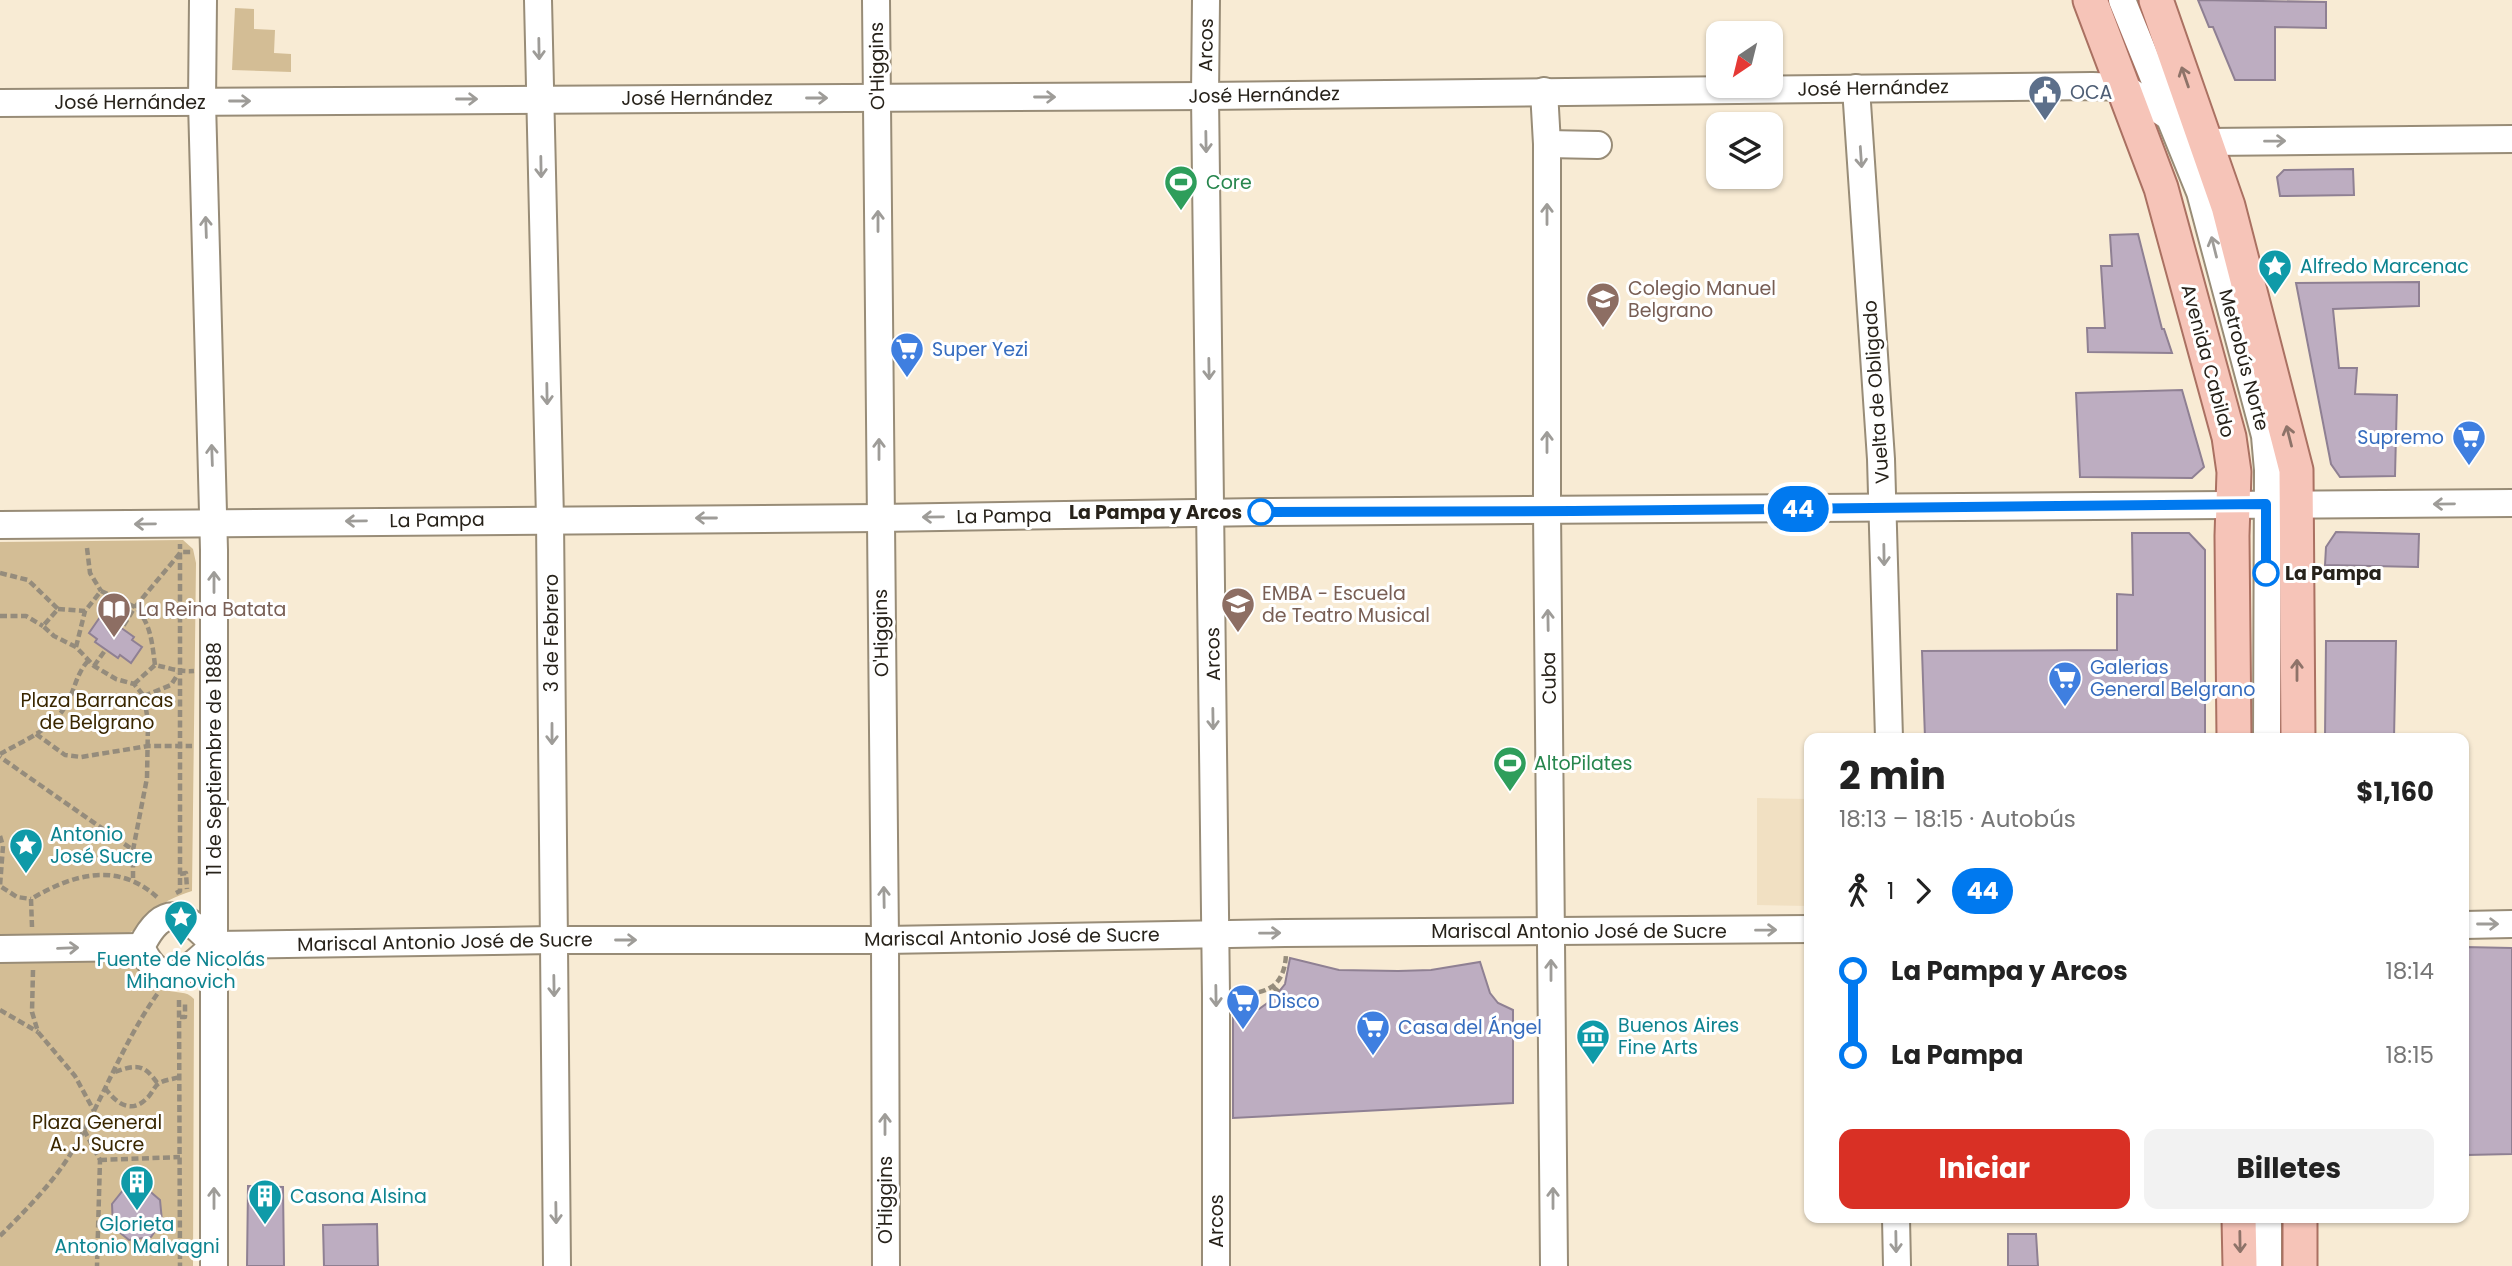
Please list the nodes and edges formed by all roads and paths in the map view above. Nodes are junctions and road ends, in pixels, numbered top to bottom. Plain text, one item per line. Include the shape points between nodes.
1 (203, 0) edge
2 (538, 0) edge
3 (876, 0) edge
4 (1206, 0) edge
5 (2090, 0) edge
6 (2106, 0) edge
7 (2122, 0) edge
8 (2156, 0) edge
9 (1856, 88) junction
10 (1544, 91) junction
11 (2136, 95) junction
12 (1205, 96) junction
13 (877, 98) junction
14 (540, 99) junction
15 (202, 102) junction
16 (0, 103) edge
17 (2171, 117) junction
18 (2512, 139) edge
19 (2207, 142) junction
20 (1547, 144) junction
21 (1598, 145) dead end
22 (2512, 503) edge
23 (2261, 504) junction
24 (1883, 508) junction
25 (1547, 510) junction
26 (1212, 514) junction
27 (880, 517) junction
28 (550, 519) junction
29 (180, 523) junction
30 (213, 523) junction
31 (0, 525) edge
32 (214, 550) junction
33 (181, 552) junction
34 (86, 554) dead end
35 (0, 573) edge
36 (101, 591) junction
37 (135, 607) junction
38 (58, 609) junction
39 (85, 611) junction
40 (0, 616) edge
41 (43, 626) junction
42 (122, 628) dead end
43 (76, 648) junction
44 (106, 649) dead end
45 (88, 661) junction
46 (155, 665) junction
47 (94, 666) junction
48 (185, 671) dead end
49 (178, 673) junction
50 (134, 684) junction
51 (144, 696) junction
52 (1888, 733) edge
53 (2235, 733) edge
54 (2251, 733) edge
55 (2266, 733) edge
56 (2297, 733) edge
57 (36, 734) junction
58 (148, 746) junction
59 (187, 746) dead end
60 (179, 748) junction
61 (0, 756) edge
62 (0, 836) edge
63 (133, 850) junction
64 (180, 874) junction
65 (133, 879) junction
66 (0, 886) edge
67 (180, 887) dead end
68 (187, 889) dead end
69 (157, 898) dead end
70 (31, 899) junction
71 (32, 924) dead end
72 (2512, 924) edge
73 (2469, 925) edge
74 (1804, 929) edge
75 (1551, 932) junction
76 (1285, 933) junction
77 (1215, 934) junction
78 (553, 940) junction
79 (885, 940) junction
80 (214, 945) junction
81 (141, 947) junction
82 (0, 949) edge
83 (34, 972) dead end
84 (1273, 987) junction
85 (1279, 992) dead end
86 (1216, 995) junction
87 (153, 1000) dead end
88 (182, 1000) dead end
89 (0, 1010) edge
90 (38, 1032) junction
91 (114, 1072) junction
92 (180, 1077) junction
93 (158, 1084) junction
94 (105, 1088) junction
95 (94, 1111) junction
96 (84, 1129) junction
97 (180, 1157) junction
98 (100, 1160) junction
99 (180, 1166) junction
100 (191, 1166) dead end
101 (1896, 1223) edge
102 (2239, 1223) edge
103 (2268, 1223) edge
104 (2286, 1223) edge
105 (2300, 1223) edge
106 (0, 1236) edge
107 (97, 1266) edge
108 (180, 1266) edge
109 (214, 1266) edge
110 (557, 1266) edge
111 (886, 1266) edge
112 (1216, 1266) edge
113 (1553, 1266) edge
114 (1897, 1266) edge
115 (2240, 1266) edge
116 (2268, 1266) edge
117 (2286, 1266) edge
118 (2300, 1266) edge

1 - 15 street, 11 de Septiembre de 1888
2 -> 14 street, 3 de Febrero
3 - 13 street, O'Higgins
4 - 12 street, Arcos
5 - 11 main road, Avenida Cabildo
6 - 11 street
7 - 17 street, Metrobús Norte
19 -> 8 main road, Avenida Cabildo
9 - 10 street, José Hernández
9 - 11 street, José Hernández
9 -> 24 street, Vuelta de Obligado
10 - 12 street, José Hernández
10 - 20 street, Cuba
11 - 17 street
11 - 23 main road, Avenida Cabildo via 2233,462
13 -> 12 street, José Hernández
12 -> 26 street, Arcos
14 -> 13 street, José Hernández
27 -> 13 street, O'Higgins
15 -> 14 street, José Hernández
14 -> 28 street, 3 de Febrero
15 - 16 street, José Hernández
30 -> 15 street, 11 de Septiembre de 1888
17 - 19 street
23 -> 17 street, Metrobús Norte via 2268,470 2262,418 2200,192
19 -> 18 street
23 -> 19 main road, Avenida Cabildo via 2296,470 2228,206
20 - 21 street
25 -> 20 street, Cuba
22 -> 23 street, La Pampa
23 - 24 street, La Pampa
23 - 53 main road, Avenida Cabildo
23 - 54 street, Metrobús Norte
23 - 55 street, Metrobús Norte
56 -> 23 main road, Avenida Cabildo
24 - 25 street, La Pampa
24 -> 52 street, Vuelta de Obligado
25 - 26 street, La Pampa
75 -> 25 street, Cuba
26 -> 27 street, La Pampa
26 -> 77 street, Arcos
27 -> 28 street, La Pampa
79 -> 27 street, O'Higgins
28 -> 30 street, La Pampa
28 -> 78 street, 3 de Febrero
29 - 30 street, La Pampa
29 -> 31 street, La Pampa
29 - 33 path
30 - 32 street, 11 de Septiembre de 1888
32 - 33 path
80 -> 32 street, 11 de Septiembre de 1888
33 - 37 path
33 - 49 path
34 - 36 path
35 - 38 path via 28,580
36 - 37 path
36 - 39 path
37 - 42 path
37 - 46 path via 150,632
38 - 39 path
38 - 41 path
39 - 43 path
40 - 41 path via 26,616
41 - 43 path
43 - 45 path
44 - 47 path
45 - 47 path
45 - 57 path via 78,672 65,709
46 - 49 path
46 - 50 path
47 - 50 path
48 - 49 path
49 - 51 path via 171,685
49 - 60 path
50 - 51 path
51 - 58 path
57 - 58 path via 65,755 81,757
57 - 61 path
58 - 60 path
58 - 63 path via 147,778
59 - 60 path
60 - 64 path
61 - 63 path
62 - 66 path
63 - 65 path
64 - 67 path
64 - 68 path via 187,873
65 - 69 path
65 - 70 path via 77,877
66 - 70 path via 17,897
70 - 71 path
73 -> 72 street
75 -> 74 street, Mariscal Antonio José de Sucre
75 - 76 street, Mariscal Antonio José de Sucre
113 -> 75 street, Cuba
77 -> 76 street, Mariscal Antonio José de Sucre
76 - 84 path via 1285,964
77 - 79 street, Mariscal Antonio José de Sucre
77 - 86 street, Arcos
78 -> 79 street, Mariscal Antonio José de Sucre
78 - 80 street, Mariscal Antonio José de Sucre
78 -> 110 street, 3 de Febrero
111 -> 79 street, O'Higgins
80 - 81 street via 188,970 176,974 156,970
80 - 81 street via 188,919 175,916 156,923
109 -> 80 street, 11 de Septiembre de 1888
82 -> 81 street
83 - 90 path via 32,1012
84 - 85 path
84 - 86 path via 1260,994
86 -> 112 street, Arcos
87 - 91 path
88 - 92 path
89 - 90 path
90 - 95 path via 75,1076
91 - 93 path via 135,1066 148,1071
91 - 94 path
92 - 93 path
92 - 97 path
93 - 94 path via 134,1107 115,1102
94 - 95 path
95 - 96 path
96 - 98 path
96 - 106 path via 50,1182
97 - 98 path
97 - 99 path
98 - 107 path
99 - 100 path
99 - 108 path
101 -> 114 street
102 -> 115 main road
103 - 116 street
104 - 117 street
105 - 118 main road

